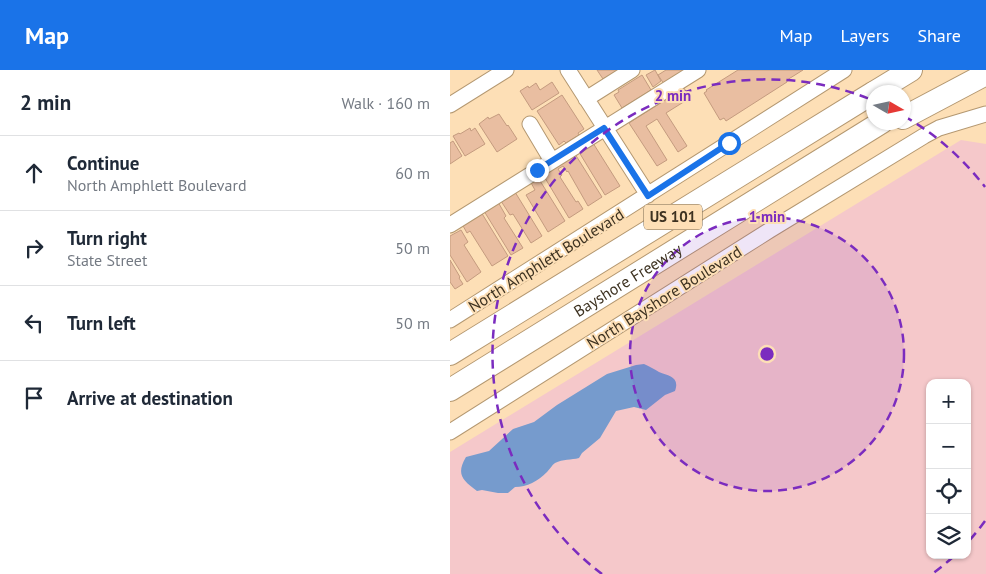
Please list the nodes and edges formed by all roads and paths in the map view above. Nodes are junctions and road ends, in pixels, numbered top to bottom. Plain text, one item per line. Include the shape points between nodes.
1 (506, 70) edge
2 (568, 70) edge
3 (632, 70) edge
4 (698, 70) edge
5 (844, 70) edge
6 (911, 70) edge
7 (967, 70) edge
8 (986, 74) edge
9 (887, 85) edge
10 (866, 98) edge
11 (586, 99) junction
12 (450, 105) edge
13 (911, 105) edge
14 (911, 114) edge
15 (986, 114) edge
16 (530, 124) dead end
17 (604, 128) junction
18 (869, 130) edge
19 (879, 130) edge
20 (552, 161) junction
21 (804, 170) junction
22 (648, 196) junction
23 (450, 225) edge
24 (450, 320) edge
25 (450, 354) edge
26 (450, 390) edge
27 (450, 432) edge

1 - 12 street
2 - 11 street
3 - 11 street
4 - 17 street
5 - 22 street, North Amphlett Boulevard
6 - 9 highway, Bayshore Freeway / US 101
7 - 13 highway
8 - 14 highway
10 - 25 highway, Bayshore Freeway / US 101
11 - 17 street
15 - 27 street, North Bayshore Boulevard via 939,128 924,136
16 - 20 street
17 - 20 street
17 - 22 street
18 - 21 highway, Bayshore Freeway / US 101
19 - 21 highway
20 - 23 street
21 - 26 highway, Bayshore Freeway / US 101
22 - 24 street, North Amphlett Boulevard

